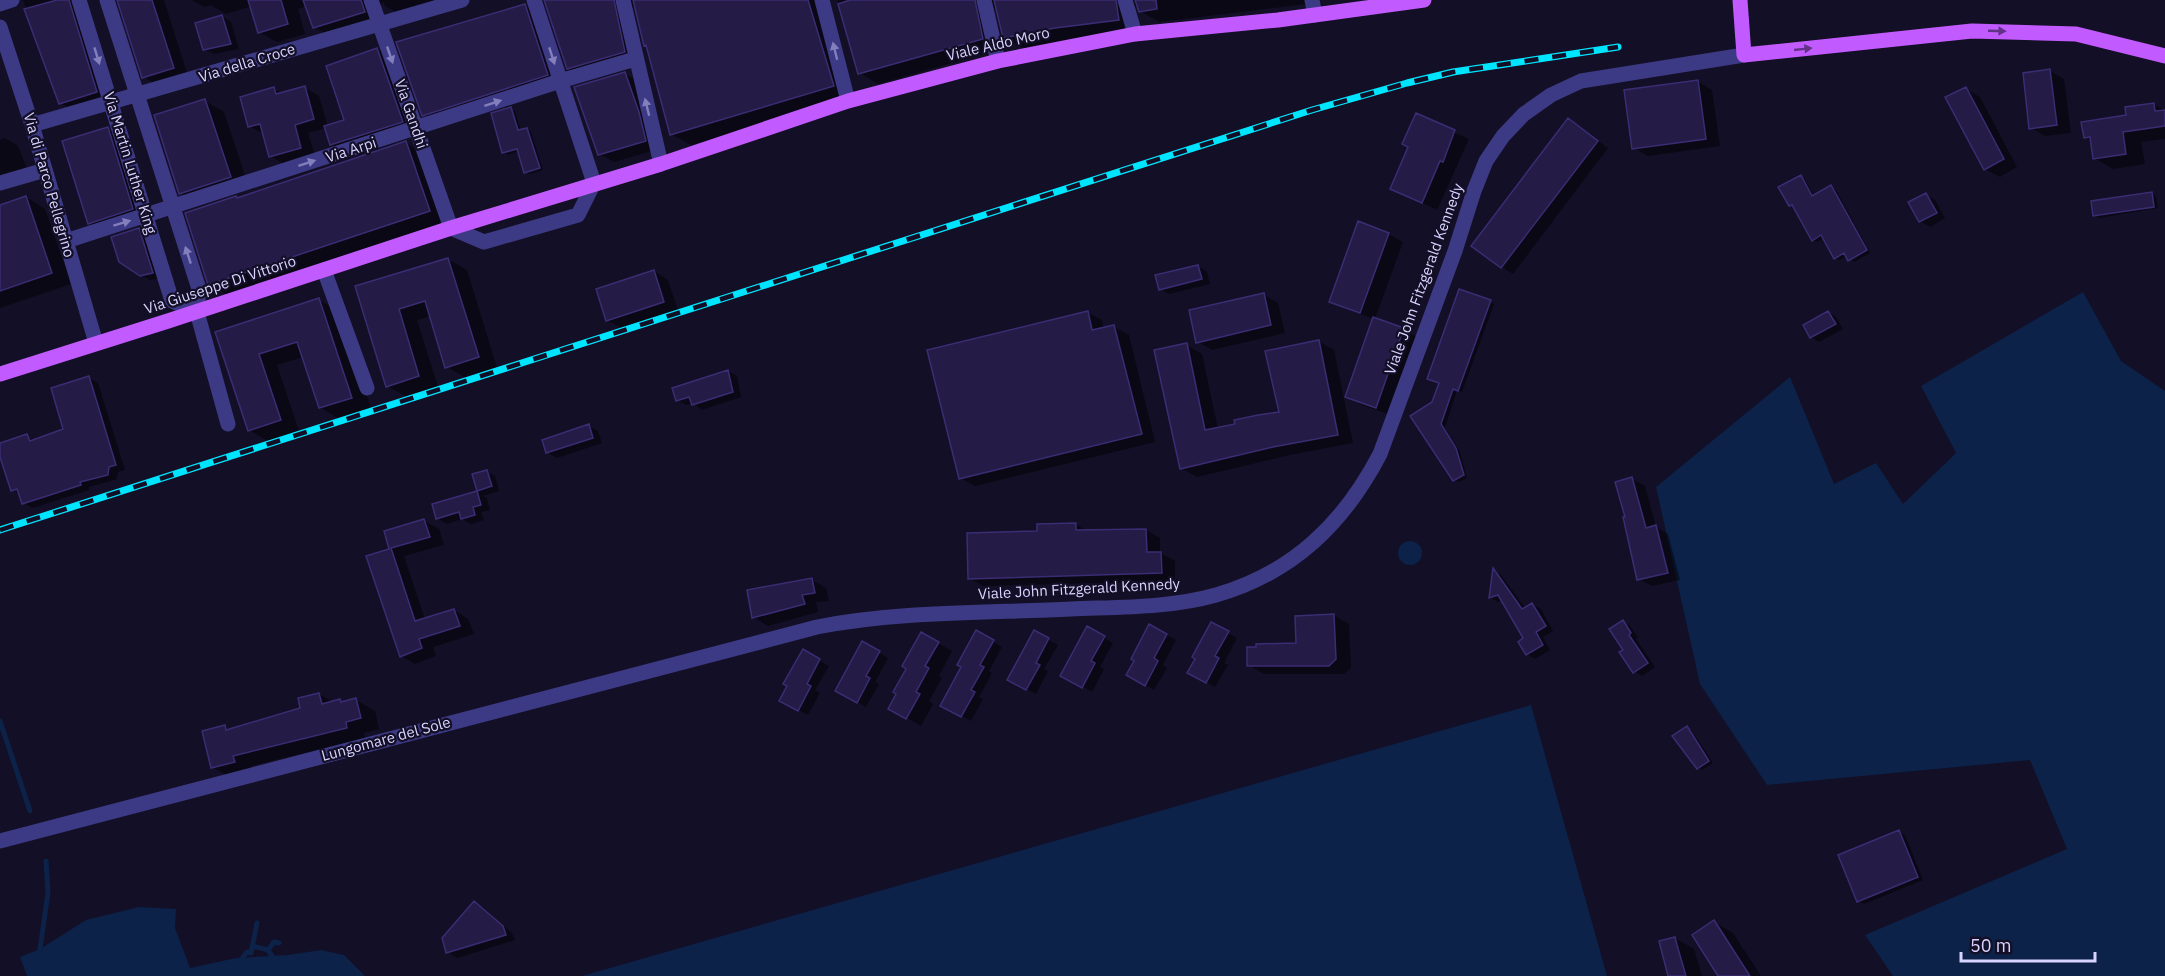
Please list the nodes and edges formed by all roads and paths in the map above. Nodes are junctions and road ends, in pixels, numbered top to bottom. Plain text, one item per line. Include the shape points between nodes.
1 (12, 0) edge
2 (79, 0) edge
3 (107, 0) edge
4 (371, 0) edge
5 (462, 0) edge
6 (534, 0) edge
7 (623, 0) edge
8 (822, 0) edge
9 (984, 0) edge
10 (1125, 0) edge
11 (1424, 0) edge
12 (1740, 0) edge
13 (0, 4) edge
14 (1313, 8) edge
15 (379, 23) junction
16 (0, 27) edge
17 (1135, 34) junction
18 (1744, 55) junction
19 (2165, 57) edge
20 (635, 59) junction
21 (998, 61) junction
22 (560, 81) junction
23 (138, 94) junction
24 (111, 101) junction
25 (848, 101) junction
26 (32, 125) junction
27 (416, 129) junction
28 (661, 164) junction
29 (45, 170) junction
30 (0, 183) edge
31 (594, 183) junction
32 (173, 207) junction
33 (147, 216) junction
34 (451, 228) junction
35 (66, 241) junction
36 (324, 270) junction
37 (197, 312) junction
38 (96, 343) junction
39 (0, 374) edge
40 (367, 388) dead end
41 (228, 424) dead end
42 (773, 638) joint
43 (0, 841) edge

1 - 13 street
2 -> 24 street, Via Martin Luther King
3 - 23 street, Via Martin Luther King
4 - 15 street, Via Gandhi
5 - 15 street, Via della Croce
6 -> 22 street
7 - 20 street
25 -> 8 street
9 - 21 street
10 - 17 street
11 - 14 main road, Viale Aldo Moro
12 - 18 main road
14 - 17 main road, Viale Aldo Moro
15 - 23 street, Via della Croce
15 -> 27 street, Via Gandhi
16 - 26 street, Via di Parco Pellegrino
17 - 21 main road, Viale Aldo Moro
18 -> 19 main road, Viale John Fitzgerald Kennedy via 1972,31 2076,34
18 - 42 street, Viale John Fitzgerald Kennedy via 1581,81 1524,114 1503,136 1486,161 1474,191 1375,463 1349,506 1329,529 1280,568 1224,592 1180,602 849,621
20 - 22 street, Via Arpi
28 -> 20 street
21 - 25 main road, Viale Aldo Moro
27 -> 22 street, Via Arpi
22 - 31 street
23 - 24 street, Via della Croce
23 - 32 street, Via Martin Luther King
24 - 26 street, Via della Croce
24 - 33 street, Via Martin Luther King
25 - 28 main road, Viale Aldo Moro
26 - 29 street, Via di Parco Pellegrino
32 -> 27 street, Via Arpi
27 - 34 street, Via Gandhi
28 - 31 main road, Viale Aldo Moro
29 - 30 street
29 - 35 street, Via di Parco Pellegrino
31 - 34 main road, Viale Aldo Moro
31 - 34 street via 578,215 484,242
32 - 33 street, Via Arpi
37 -> 32 street, Via Martin Luther King via 199,289
35 -> 33 street, Via Arpi
33 - 37 street, Via Martin Luther King via 172,301
34 - 36 main road, Via Giuseppe Di Vittorio
35 - 38 street, Via di Parco Pellegrino
36 - 37 main road, Via Giuseppe Di Vittorio
36 - 40 street
37 - 38 main road, Via Giuseppe Di Vittorio
37 - 41 street, Via Martin Luther King
38 - 39 main road, Via Giuseppe Di Vittorio
42 - 43 street, Lungomare del Sole

